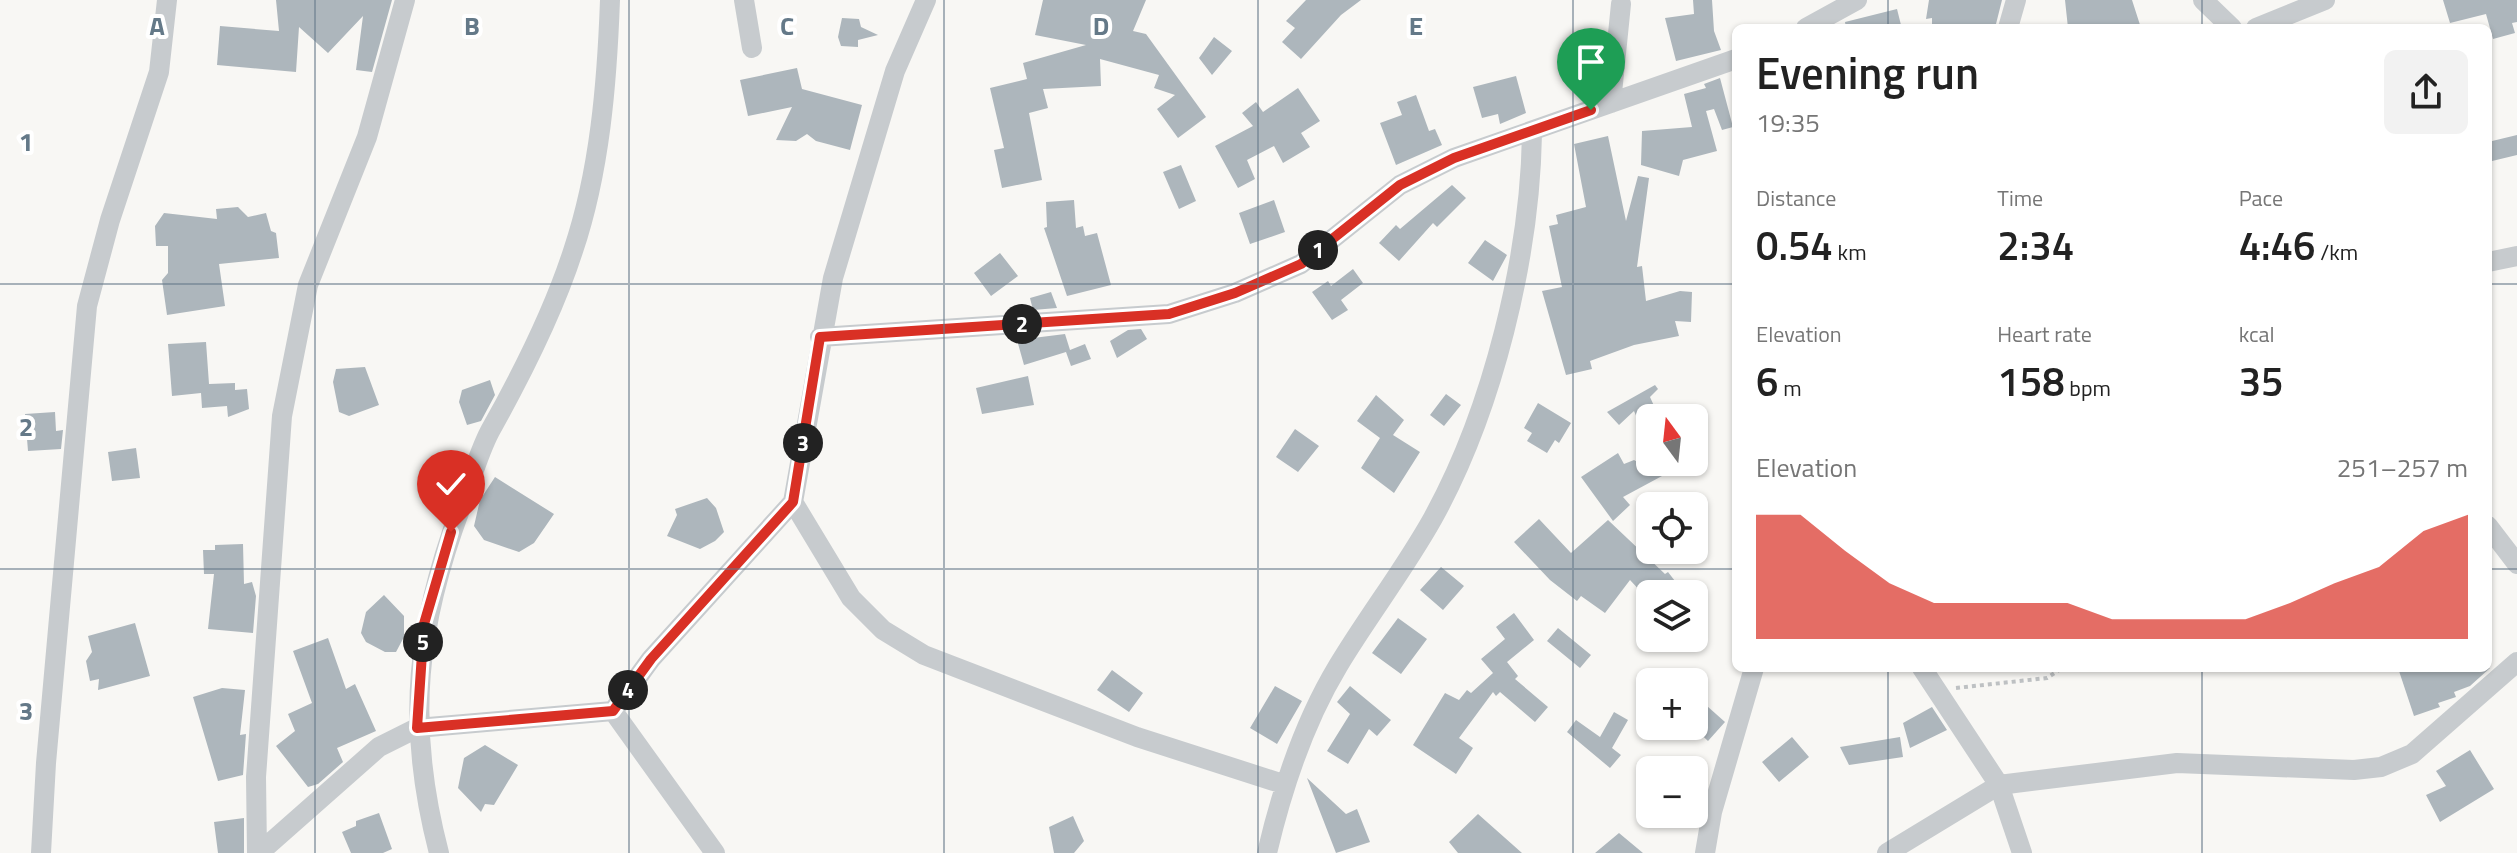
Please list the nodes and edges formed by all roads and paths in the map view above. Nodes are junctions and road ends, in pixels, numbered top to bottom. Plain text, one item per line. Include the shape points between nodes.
1 (167, 0) edge
2 (405, 0) edge
3 (610, 0) edge
4 (744, 0) edge
5 (926, 0) edge
6 (1857, 0) edge
7 (2016, 0) edge
8 (2203, 0) edge
9 (2325, 0) edge
10 (1621, 4) dead end
11 (1813, 24) edge
12 (2009, 24) edge
13 (2228, 24) edge
14 (2266, 24) edge
15 (752, 48) dead end
16 (1732, 60) edge
17 (1611, 103) junction
18 (1532, 134) junction
19 (2517, 256) edge
20 (2492, 261) edge
21 (820, 337) junction
22 (793, 502) junction
23 (2492, 531) edge
24 (2517, 564) edge
25 (2517, 662) edge
26 (1753, 672) edge
27 (1925, 672) edge
28 (2056, 672) edge
29 (1938, 693) junction
30 (613, 711) junction
31 (417, 728) junction
32 (1283, 784) junction
33 (1999, 785) junction
34 (41, 853) edge
35 (258, 853) edge
36 (439, 853) edge
37 (715, 853) edge
38 (1267, 853) edge
39 (1705, 853) edge
40 (1887, 853) edge
41 (2022, 853) edge

1 - 34 street via 159,72 87,306
2 - 35 street via 367,137 308,285 282,416 256,777
3 - 31 street via 601,127 574,249 533,348 489,433 451,532 424,624
4 - 15 street
5 - 21 street via 895,71
6 - 11 street
7 - 12 street
8 - 13 street
9 - 14 street
10 - 17 street
16 - 17 street
17 - 18 street
18 - 21 street via 1454,158 1400,185 1301,264 1169,314
18 - 32 street via 1531,195 1503,333 1461,457 1433,517 1336,669
19 - 20 street
21 - 22 street
22 - 30 street via 651,659
22 - 32 street via 851,598 883,630 924,655 1137,737
23 - 24 street
25 - 33 street via 2412,754 2381,767 2177,763
26 - 39 street
27 - 29 street
28 - 29 path via 2047,678
29 - 33 street
30 - 31 street
30 - 37 street
31 - 35 street via 379,747
31 - 36 street
32 - 38 street
33 - 40 street
33 - 41 street

